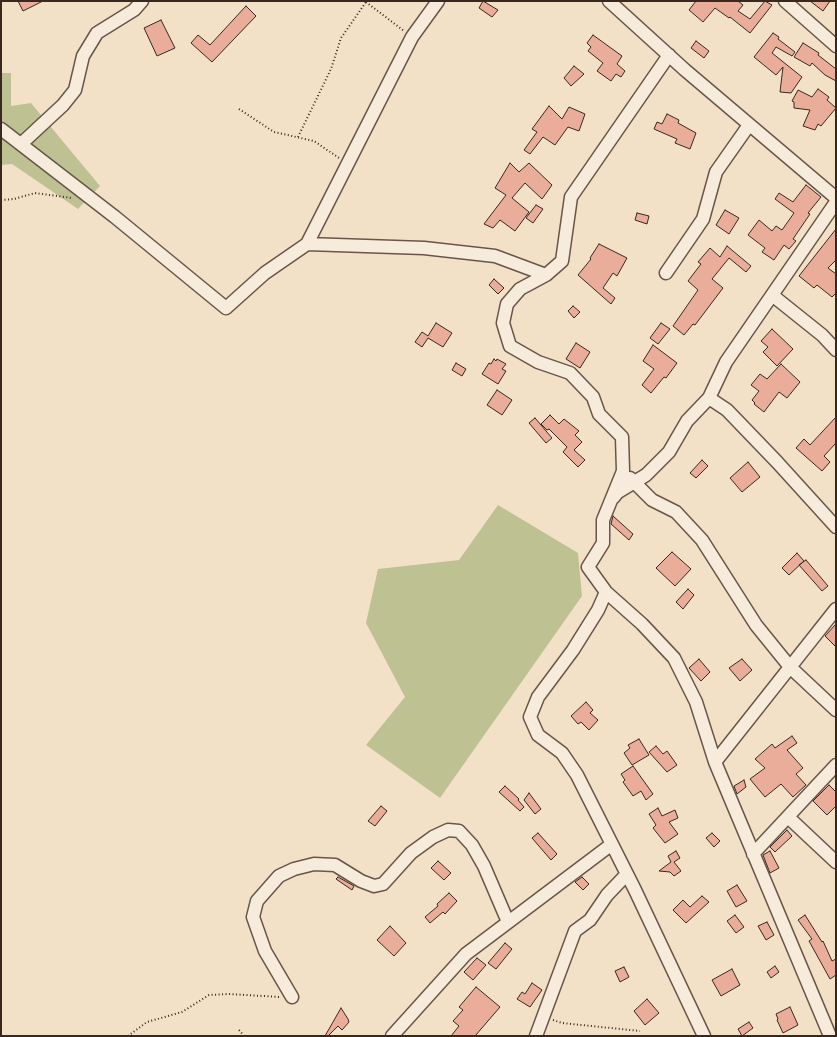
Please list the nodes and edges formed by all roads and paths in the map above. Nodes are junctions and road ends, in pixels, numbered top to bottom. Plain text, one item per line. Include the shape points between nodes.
1 (142, 1) edge
2 (438, 1) edge
3 (609, 1) edge
4 (785, 1) edge
5 (365, 2) edge
6 (412, 37) junction
7 (836, 46) edge
8 (669, 55) junction
9 (239, 110) dead end
10 (749, 125) junction
11 (1, 129) edge
12 (298, 137) junction
13 (21, 144) junction
14 (348, 164) junction
15 (71, 198) dead end
16 (1, 200) edge
17 (836, 200) edge
18 (307, 244) junction
19 (666, 273) dead end
20 (546, 275) junction
21 (772, 295) junction
22 (836, 350) edge
23 (710, 398) junction
24 (623, 470) junction
25 (634, 483) junction
26 (611, 500) junction
27 (836, 527) edge
28 (606, 592) junction
29 (836, 609) edge
30 (790, 667) junction
31 (836, 710) edge
32 (714, 762) junction
33 (836, 765) edge
34 (788, 816) junction
35 (612, 844) junction
36 (754, 854) junction
37 (836, 862) edge
38 (627, 874) junction
39 (508, 922) junction
40 (292, 997) joint
41 (543, 1017) junction
42 (238, 1030) dead end
43 (640, 1031) dead end
44 (128, 1036) edge
45 (244, 1036) edge
46 (392, 1036) edge
47 (536, 1036) edge
48 (704, 1036) edge
49 (830, 1036) edge

1 - 13 street via 98,34 83,56 75,90 64,105
2 - 6 street
3 - 8 street
4 - 7 street
5 - 6 path
5 - 12 path via 341,38 331,69
6 - 14 street
8 - 10 street
8 - 20 street via 571,197 562,261
9 - 12 path via 274,132
10 - 17 street
10 - 19 street via 716,172 703,219
11 - 13 street
12 - 14 path via 314,141
13 - 18 street via 226,308 265,273
14 - 18 street
15 - 16 path via 35,192
17 - 21 street
18 - 20 street via 424,248 495,256
20 - 24 street via 520,289 507,304 503,323 510,346 538,362 570,373 593,397 599,414 622,437
21 - 22 street
21 - 23 street via 726,362
23 - 25 street via 687,421 669,452
23 - 27 street via 777,462
24 - 25 street
24 - 26 street
25 - 26 street
25 - 30 street via 652,500 676,512 702,540 756,625
26 - 28 street via 603,520 603,542 588,566
28 - 32 street via 674,658 696,702
28 - 35 street via 573,650 538,697 530,718 538,735 562,753 577,774
29 - 30 street
30 - 31 street
30 - 32 street
32 - 36 street
33 - 34 street
34 - 36 street
34 - 37 street
35 - 38 street
35 - 39 street
36 - 49 street
38 - 41 street via 590,920 576,931
38 - 48 street
39 - 40 street via 476,852 459,831 448,830 433,837 411,853 383,884 374,886 361,881 335,865 314,864 294,869 279,876 257,901 253,917 265,951
39 - 46 street via 466,954
40 - 44 path via 209,995 182,1012 147,1022
41 - 43 path via 562,1023
41 - 47 street
42 - 45 path

